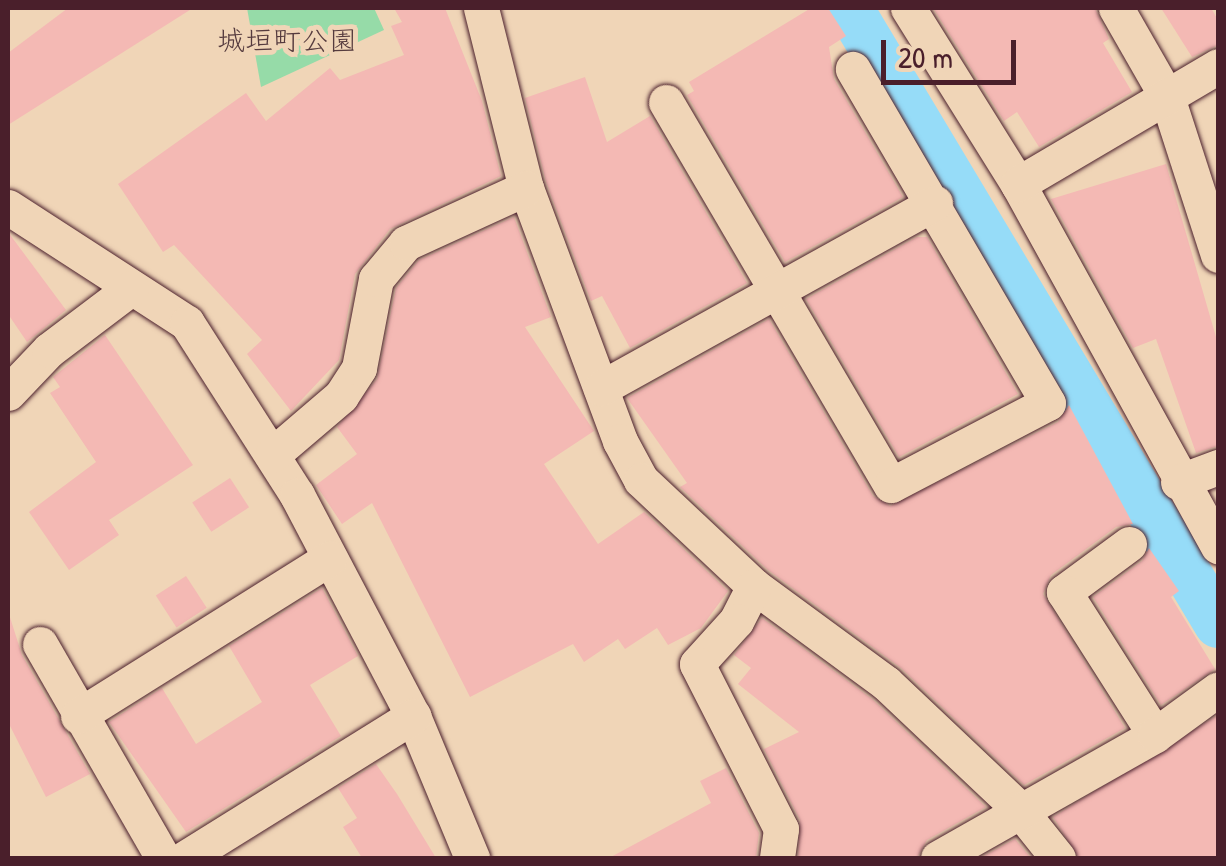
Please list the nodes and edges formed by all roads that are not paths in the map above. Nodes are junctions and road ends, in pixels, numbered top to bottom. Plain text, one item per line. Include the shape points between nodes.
1 (481, 8) edge
2 (908, 8) edge
3 (1116, 8) edge
4 (1218, 66) edge
5 (853, 69) dead end
6 (1167, 96) junction
7 (666, 102) dead end
8 (1018, 184) junction
9 (526, 188) junction
10 (934, 203) junction
11 (14, 221) edge
12 (1218, 255) edge
13 (131, 288) junction
14 (772, 293) junction
15 (601, 388) junction
16 (8, 393) edge
17 (272, 456) junction
18 (1218, 468) edge
19 (1178, 482) junction
20 (1129, 544) dead end
21 (1218, 546) edge
22 (330, 558) junction
23 (754, 586) junction
24 (40, 644) dead end
25 (1217, 690) edge
26 (78, 716) junction
27 (414, 716) junction
28 (1155, 735) junction
29 (1018, 808) junction
30 (163, 858) edge
31 (185, 858) edge
32 (472, 858) edge
33 (777, 858) edge
34 (938, 858) edge
35 (1058, 858) edge

1 - 9 street
2 - 8 street
3 - 6 street
4 - 6 street
5 - 10 street
6 - 8 street
6 - 12 street
7 - 14 street
8 - 19 street
9 - 15 street
9 - 17 street via 406,243 376,278 359,368
10 - 14 street
10 - 14 street via 1048,403 891,485
11 - 13 street
13 - 16 street via 49,350
13 - 17 street via 187,323
14 - 15 street
15 - 23 street via 641,480
17 - 22 street
18 - 19 street
19 - 21 street
20 - 28 street via 1064,592
22 - 26 street
22 - 27 street
23 - 29 street via 886,683
23 - 33 street via 736,620 697,664 781,830
24 - 26 street
25 - 28 street
26 - 30 street
27 - 31 street
27 - 32 street
28 - 29 street
29 - 34 street
29 - 35 street

